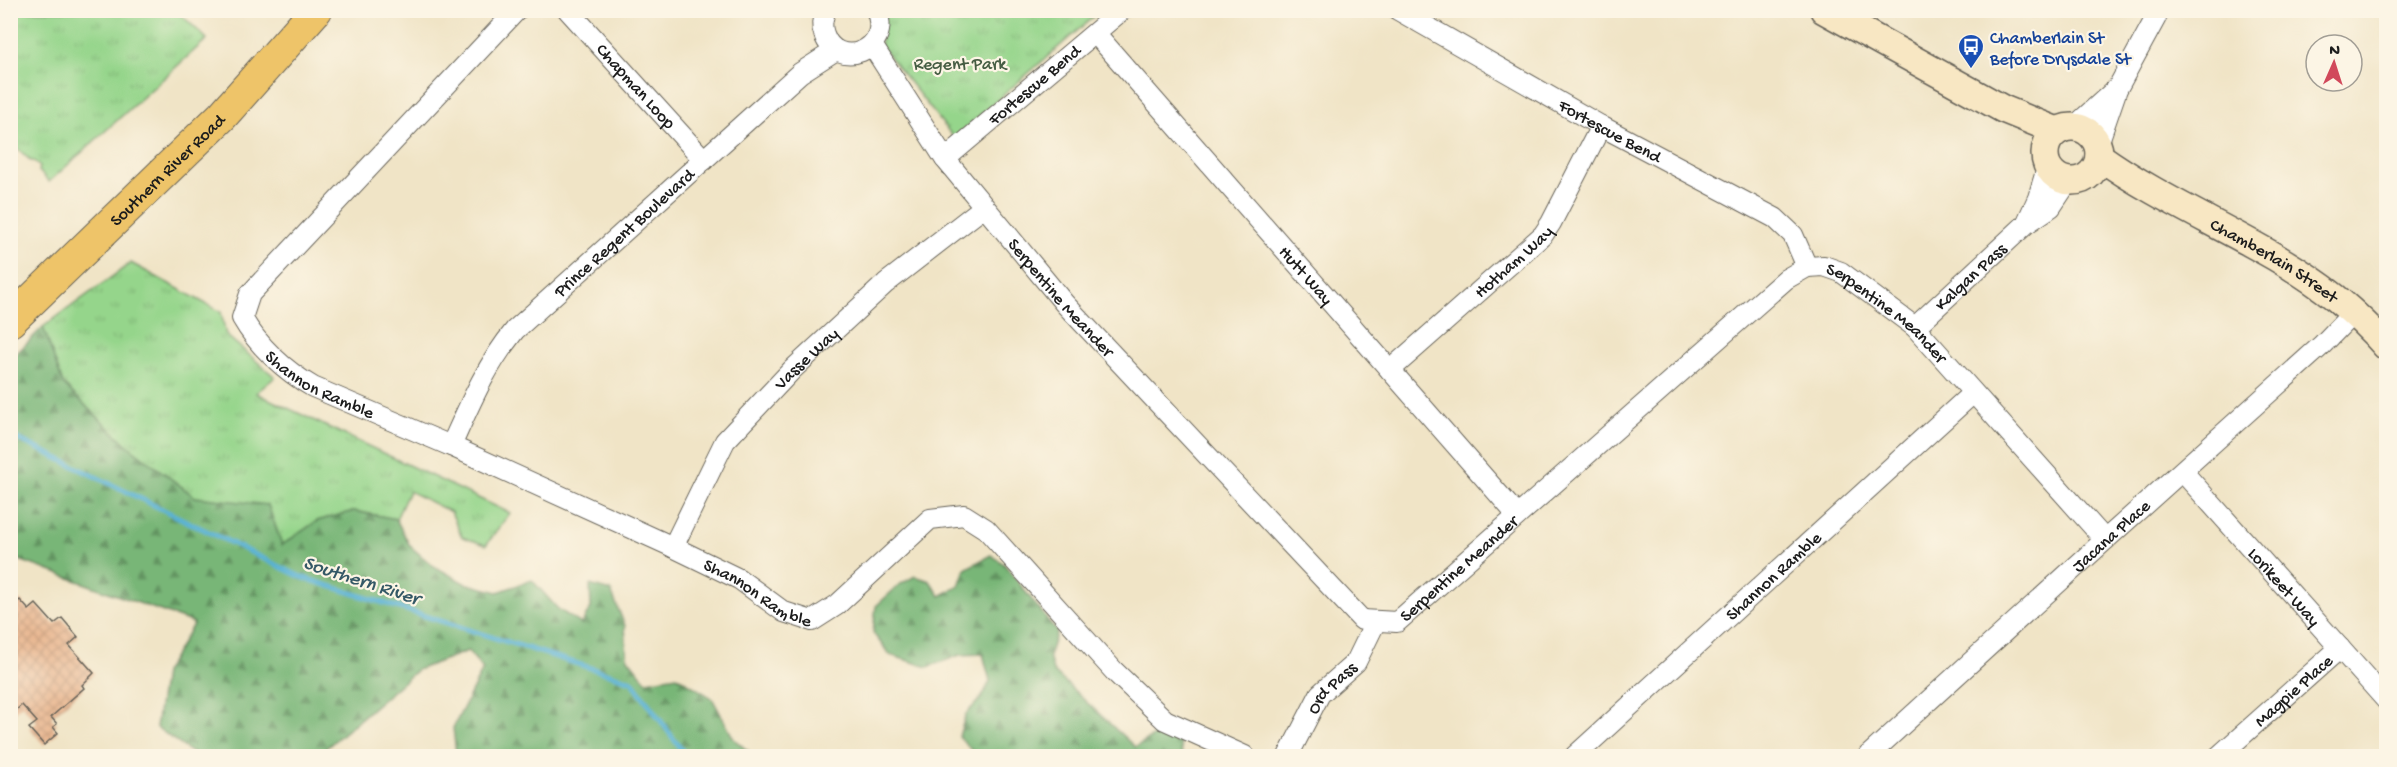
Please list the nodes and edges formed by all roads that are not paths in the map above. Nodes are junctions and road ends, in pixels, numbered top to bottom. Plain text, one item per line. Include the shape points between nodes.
1 (316, 10) edge
2 (517, 10) edge
3 (568, 10) edge
4 (826, 10) edge
5 (876, 10) edge
6 (1122, 10) edge
7 (1398, 10) edge
8 (1824, 10) edge
9 (2160, 10) edge
10 (1096, 34) junction
11 (872, 45) junction
12 (836, 50) junction
13 (2117, 89) junction
14 (1601, 126) junction
15 (2072, 154) junction
16 (945, 159) junction
17 (704, 160) junction
18 (984, 207) junction
19 (1806, 267) junction
20 (2353, 313) junction
21 (10, 321) edge
22 (1915, 327) junction
23 (2386, 346) edge
24 (1390, 370) junction
25 (1972, 393) junction
26 (451, 447) junction
27 (2183, 472) junction
28 (1517, 515) junction
29 (2105, 540) junction
30 (673, 548) junction
31 (1376, 621) junction
32 (2340, 648) junction
33 (2386, 700) edge
34 (1245, 756) edge
35 (1288, 756) edge
36 (1575, 756) edge
37 (1868, 756) edge
38 (2219, 756) edge

1 - 21 main road, Southern River Road via 222,117
2 - 26 street, Shannon Ramble via 250,294 242,318 253,338 299,379
3 - 17 street, Chapman Loop
4 - 12 street via 823,31 826,41
5 - 11 street via 880,28
6 - 10 street, Fortescue Bend
7 - 14 street, Fortescue Bend
8 - 15 main road, Chamberlain Street via 2003,110
9 - 13 street
10 - 16 street, Fortescue Bend
10 - 24 street, Hutt Way
11 - 12 street via 853,54
11 - 16 street, Serpentine Meander
12 - 17 street, Prince Regent Boulevard via 800,73
13 - 15 street
13 - 15 street
14 - 19 street, Fortescue Bend via 1775,218 1792,235
14 - 24 street, Hotham Way via 1543,235
15 - 20 main road, Chamberlain Street via 2150,190 2283,263
15 - 22 street, Kalgan Pass via 2050,207 2026,224
16 - 18 street, Serpentine Meander
17 - 26 street, Prince Regent Boulevard via 515,330 481,378
18 - 30 street, Vasse Way via 886,283 792,370 725,441
18 - 31 street, Serpentine Meander via 1064,303 1362,620
19 - 22 street, Serpentine Meander via 1824,266 1841,272
19 - 28 street, Serpentine Meander via 1786,279
20 - 23 main road, Chamberlain Street
20 - 27 street, Jacana Place
22 - 25 street, Serpentine Meander
24 - 28 street, Hutt Way
25 - 29 street, Serpentine Meander
25 - 36 street, Shannon Ramble
26 - 30 street, Shannon Ramble
27 - 29 street, Jacana Place
27 - 32 street, Lorikeet Way
28 - 31 street, Serpentine Meander via 1397,622
29 - 37 street, Jacana Place
30 - 34 street, Shannon Ramble via 739,579 784,612 812,621 837,605 930,519 964,515 986,529 1114,671 1165,720
31 - 35 street, Ord Pass via 1356,662 1320,694
32 - 33 street, Lorikeet Way
32 - 38 street, Magpie Place

